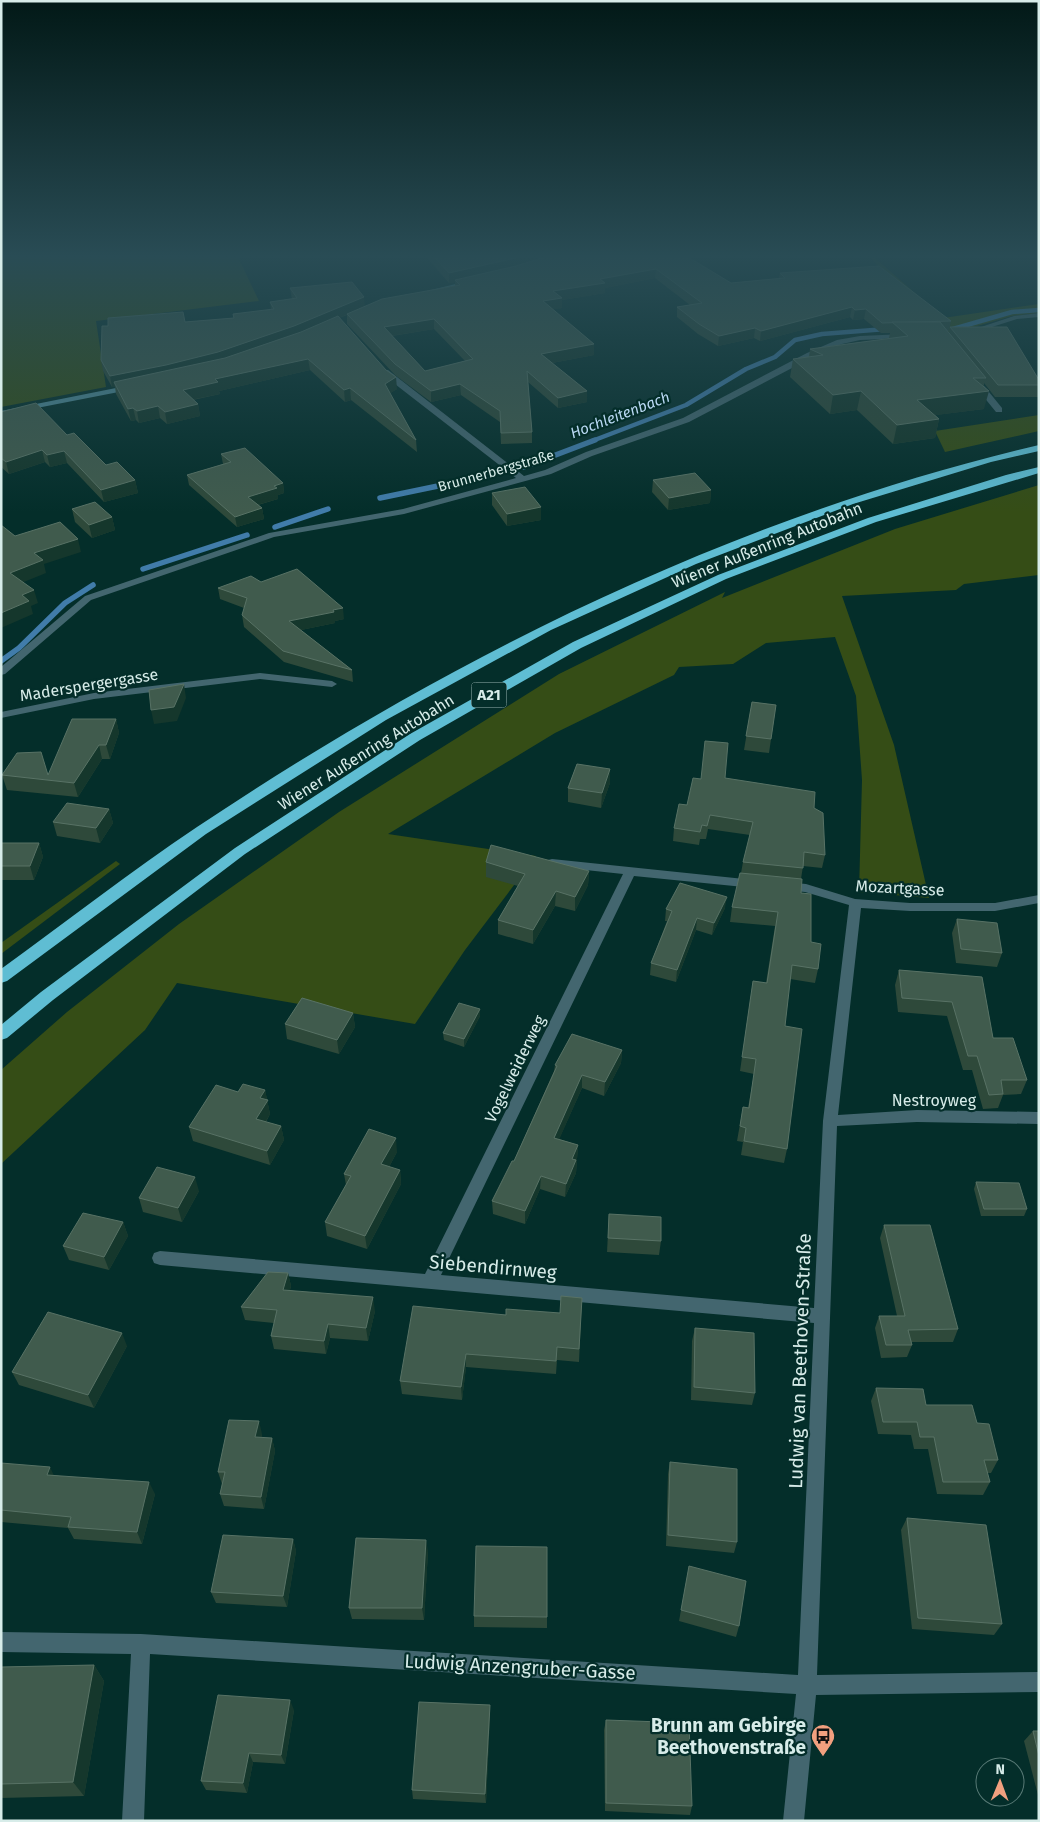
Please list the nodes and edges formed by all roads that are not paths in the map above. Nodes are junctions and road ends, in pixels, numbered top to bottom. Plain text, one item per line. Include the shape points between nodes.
1 (840, 342) edge
2 (378, 364) edge
3 (969, 373) edge
4 (135, 387) edge
5 (999, 410) dead end
6 (1, 413) edge
7 (1039, 448) edge
8 (1039, 470) edge
9 (523, 479) junction
10 (1, 672) edge
11 (332, 684) dead end
12 (1, 715) edge
13 (552, 863) edge
14 (630, 872) junction
15 (1039, 899) edge
16 (855, 903) junction
17 (1, 977) edge
18 (1, 1034) edge
19 (1039, 1118) edge
20 (830, 1121) junction
21 (160, 1258) dead end
22 (430, 1281) junction
23 (823, 1316) junction
24 (1, 1642) edge
25 (141, 1644) junction
26 (1039, 1682) edge
27 (807, 1685) junction
28 (134, 1821) edge
29 (793, 1821) edge

1 - 9 street, Brunnerbergstraße via 686,420
2 - 9 street via 391,378
3 - 5 street
4 - 6 main road
7 - 17 highway, Wiener Außenring Autobahn / A21 via 849,502 692,562 546,627 380,717 201,831
8 - 18 highway, Wiener Außenring Autobahn / A21 via 872,520 722,577 577,645 415,737 240,851
9 - 10 street, Brunnerbergstraße via 404,511 272,535 88,598
11 - 12 street, Maderspergergasse via 260,676 94,696
13 - 14 street, Mozartgasse
14 - 16 street, Mozartgasse via 806,888
14 - 22 street, Vogelweiderweg
15 - 16 street, Mozartgasse via 995,907
16 - 20 street, Ludwig van Beethoven-Straße
19 - 20 street, Nestroyweg via 917,1116
20 - 23 street, Ludwig van Beethoven-Straße
21 - 22 street, Siebendirnweg
22 - 23 street, Siebendirnweg
23 - 27 street, Ludwig van Beethoven-Straße
24 - 25 street, Ludwig Anzengruber-Gasse
25 - 27 street, Ludwig Anzengruber-Gasse
25 - 28 street
26 - 27 street, Ludwig Anzengruber-Gasse
27 - 29 street, Ludwig van Beethoven-Straße

